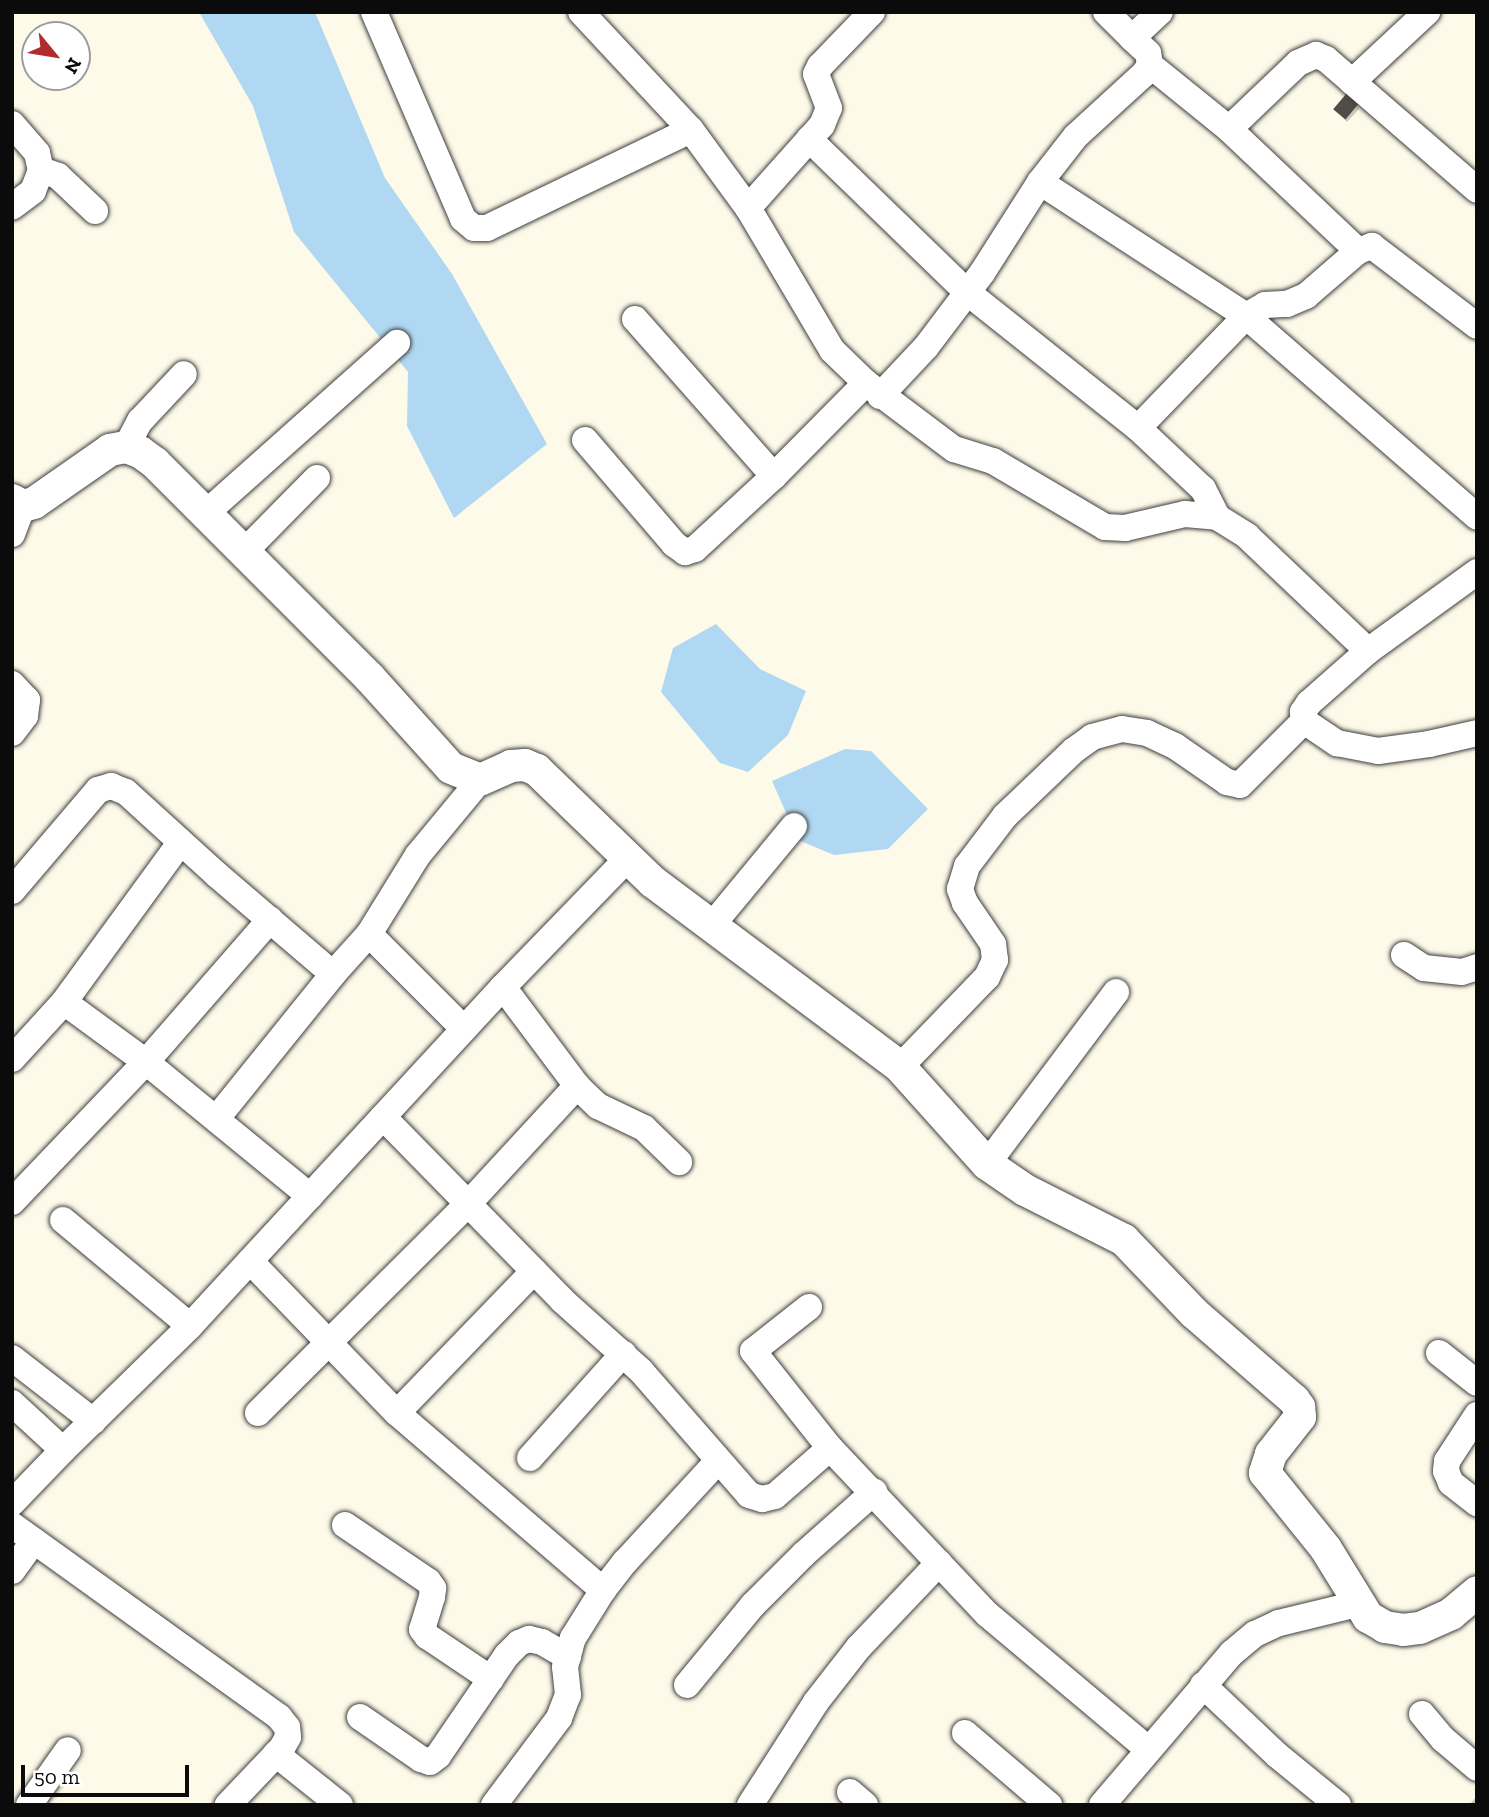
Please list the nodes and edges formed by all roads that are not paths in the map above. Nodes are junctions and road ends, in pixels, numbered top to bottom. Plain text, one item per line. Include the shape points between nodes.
1 (374, 12) edge
2 (581, 12) edge
3 (872, 12) edge
4 (1106, 12) edge
5 (1160, 12) edge
6 (1427, 12) edge
7 (1132, 38) junction
8 (1150, 65) junction
9 (1352, 82) junction
10 (12, 124) edge
11 (1229, 129) junction
12 (691, 130) junction
13 (809, 139) junction
14 (41, 170) junction
15 (1040, 182) junction
16 (1477, 190) edge
17 (12, 207) edge
18 (748, 208) junction
19 (96, 211) dead end
20 (1358, 251) junction
21 (967, 292) junction
22 (1246, 316) junction
23 (635, 318) dead end
24 (1477, 326) edge
25 (397, 343) dead end
26 (184, 374) dead end
27 (873, 390) junction
28 (1138, 428) junction
29 (585, 440) dead end
30 (127, 447) junction
31 (774, 476) junction
32 (317, 478) dead end
33 (16, 513) edge
34 (206, 513) junction
35 (1217, 517) junction
36 (1477, 517) edge
37 (244, 552) junction
38 (1477, 572) edge
39 (1368, 651) junction
40 (12, 684) edge
41 (1304, 722) junction
42 (12, 733) edge
43 (1477, 733) edge
44 (480, 779) junction
45 (794, 826) dead end
46 (180, 843) junction
47 (628, 859) junction
48 (12, 891) edge
49 (270, 920) junction
50 (713, 924) junction
51 (369, 934) junction
52 (1404, 955) dead end
53 (1477, 967) edge
54 (333, 974) junction
55 (503, 987) junction
56 (1116, 992) dead end
57 (64, 1002) junction
58 (464, 1029) junction
59 (12, 1059) edge
60 (146, 1062) junction
61 (900, 1067) junction
62 (577, 1086) junction
63 (383, 1117) junction
64 (217, 1118) junction
65 (679, 1162) dead end
66 (987, 1164) junction
67 (310, 1196) junction
68 (12, 1202) edge
69 (468, 1203) junction
70 (63, 1220) dead end
71 (250, 1261) junction
72 (534, 1270) junction
73 (809, 1307) dead end
74 (190, 1326) junction
75 (327, 1344) junction
76 (1439, 1353) dead end
77 (623, 1354) junction
78 (12, 1358) edge
79 (1477, 1383) edge
80 (12, 1403) edge
81 (258, 1413) dead end
82 (397, 1413) junction
83 (1477, 1415) edge
84 (93, 1421) junction
85 (830, 1448) junction
86 (63, 1450) junction
87 (530, 1458) dead end
88 (718, 1461) junction
89 (874, 1492) junction
90 (12, 1503) edge
91 (1477, 1503) edge
92 (12, 1525) edge
93 (345, 1525) dead end
94 (34, 1541) junction
95 (939, 1563) junction
96 (12, 1571) edge
97 (603, 1590) junction
98 (1477, 1592) edge
99 (1357, 1604) junction
100 (568, 1657) junction
101 (491, 1679) junction
102 (687, 1685) dead end
103 (1203, 1685) junction
104 (1422, 1714) dead end
105 (360, 1717) dead end
106 (965, 1732) dead end
107 (1148, 1749) junction
108 (68, 1750) dead end
109 (276, 1754) junction
110 (1477, 1768) edge
111 (29, 1805) edge
112 (228, 1805) edge
113 (340, 1805) edge
114 (494, 1805) edge
115 (750, 1805) edge
116 (1049, 1805) edge
117 (1102, 1805) edge
118 (1338, 1805) edge

1 - 12 street via 463,219 474,228 487,228
2 - 12 street
3 - 13 street via 816,74 829,108
4 - 7 street
5 - 7 street
6 - 9 street
7 - 8 street via 1148,52
8 - 11 street
8 - 15 street via 1076,136
9 - 11 street via 1326,59 1307,57
9 - 16 street
10 - 14 street via 37,153
11 - 20 street
12 - 18 street
13 - 18 street
13 - 21 street
14 - 17 street via 33,191
14 - 19 street via 58,176
15 - 21 street
15 - 22 street
18 - 27 street via 832,350
20 - 22 street via 1306,296
20 - 24 street via 1372,246 1386,254
21 - 27 street via 926,347
21 - 28 street
22 - 28 street
22 - 36 street
23 - 31 street
25 - 34 street
26 - 30 street via 140,421
27 - 31 street
27 - 35 street via 954,449 993,461 1105,527 1125,528 1185,514
28 - 35 street via 1203,489
29 - 31 street via 685,552 695,549
30 - 33 street via 110,450
30 - 34 street via 155,463
32 - 37 street
34 - 37 street
35 - 39 street via 1247,536
37 - 44 street via 452,768
38 - 39 street
39 - 41 street via 1309,703 1303,712
40 - 42 street via 27,700 25,716
41 - 43 street via 1336,743 1378,751
41 - 61 street via 1240,785 1227,782 1175,746 1147,733 1122,729 1093,737 1073,751 1005,816 967,866 960,889 993,944 995,960 987,977
44 - 47 street via 511,766 537,770
44 - 51 street via 418,855
45 - 50 street
46 - 48 street via 126,792 111,786 98,790
46 - 49 street
46 - 57 street
47 - 50 street
47 - 55 street
49 - 54 street
49 - 60 street
50 - 61 street
51 - 54 street
51 - 58 street
52 - 53 street via 1424,968 1462,972
54 - 64 street
55 - 58 street
55 - 62 street
56 - 66 street
57 - 59 street
57 - 60 street
58 - 63 street
60 - 64 street
60 - 68 street
61 - 66 street
62 - 65 street via 598,1106 644,1128
62 - 69 street
63 - 67 street
63 - 69 street
64 - 67 street
66 - 99 street via 1025,1190 1124,1240 1194,1313 1294,1400 1300,1417 1271,1454 1265,1473 1326,1549
67 - 71 street
69 - 72 street
69 - 75 street
70 - 74 street
71 - 74 street
71 - 75 street
72 - 77 street
72 - 82 street
73 - 85 street via 753,1351
74 - 84 street
75 - 81 street
75 - 82 street
76 - 79 street
77 - 87 street
77 - 88 street
78 - 84 street
80 - 86 street
82 - 97 street
83 - 91 street via 1447,1461 1446,1471 1451,1483
84 - 86 street
85 - 88 street via 775,1496 762,1499 749,1495
85 - 89 street
86 - 90 street
88 - 97 street
89 - 95 street
89 - 102 street via 753,1605
92 - 94 street
93 - 101 street via 428,1581 432,1597 422,1629
94 - 96 street
94 - 109 street via 279,1717 288,1737
95 - 107 street via 987,1615
95 - 115 street via 859,1647 816,1702
97 - 100 street via 573,1638
98 - 99 street via 1451,1614 1403,1630 1385,1627
99 - 103 street via 1279,1623 1255,1634
100 - 101 street via 529,1639 507,1655
100 - 114 street via 568,1695 559,1718
101 - 105 street via 430,1762
103 - 107 street
103 - 118 street
104 - 110 street
106 - 116 street
107 - 117 street
108 - 111 street
109 - 112 street
109 - 113 street

